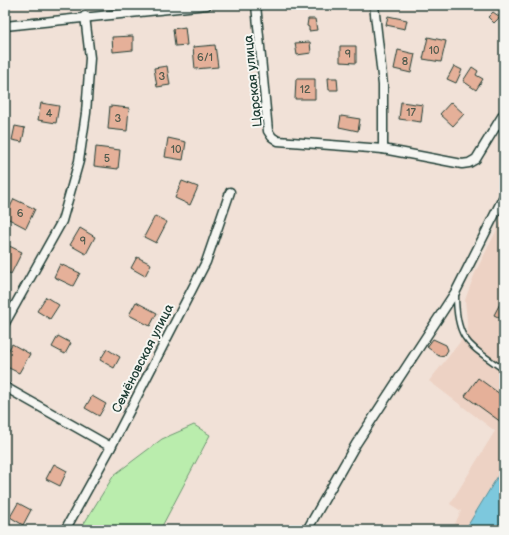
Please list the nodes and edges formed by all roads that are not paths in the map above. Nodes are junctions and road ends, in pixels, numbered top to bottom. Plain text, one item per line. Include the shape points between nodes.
1 (207, 5) edge
2 (256, 5) edge
3 (374, 5) edge
4 (85, 16) junction
5 (5, 26) edge
6 (504, 113) edge
7 (383, 149) junction
8 (230, 192) dead end
9 (504, 196) edge
10 (456, 291) junction
11 (5, 323) edge
12 (504, 370) edge
13 (5, 387) edge
14 (111, 447) junction
15 (65, 530) edge
16 (307, 530) edge

1 - 4 street
2 - 7 street, Царская улица via 268,131 272,137 278,141
3 - 7 street via 383,85
4 - 5 street
4 - 11 street via 90,58 79,161 62,221
6 - 7 street, Царская улица via 476,159 469,163 462,164
8 - 14 street, Семёновская улица via 206,262
9 - 10 street
10 - 12 lane via 456,316 460,331 470,346
10 - 16 street via 356,444
13 - 14 street
14 - 15 street, Семёновская улица

